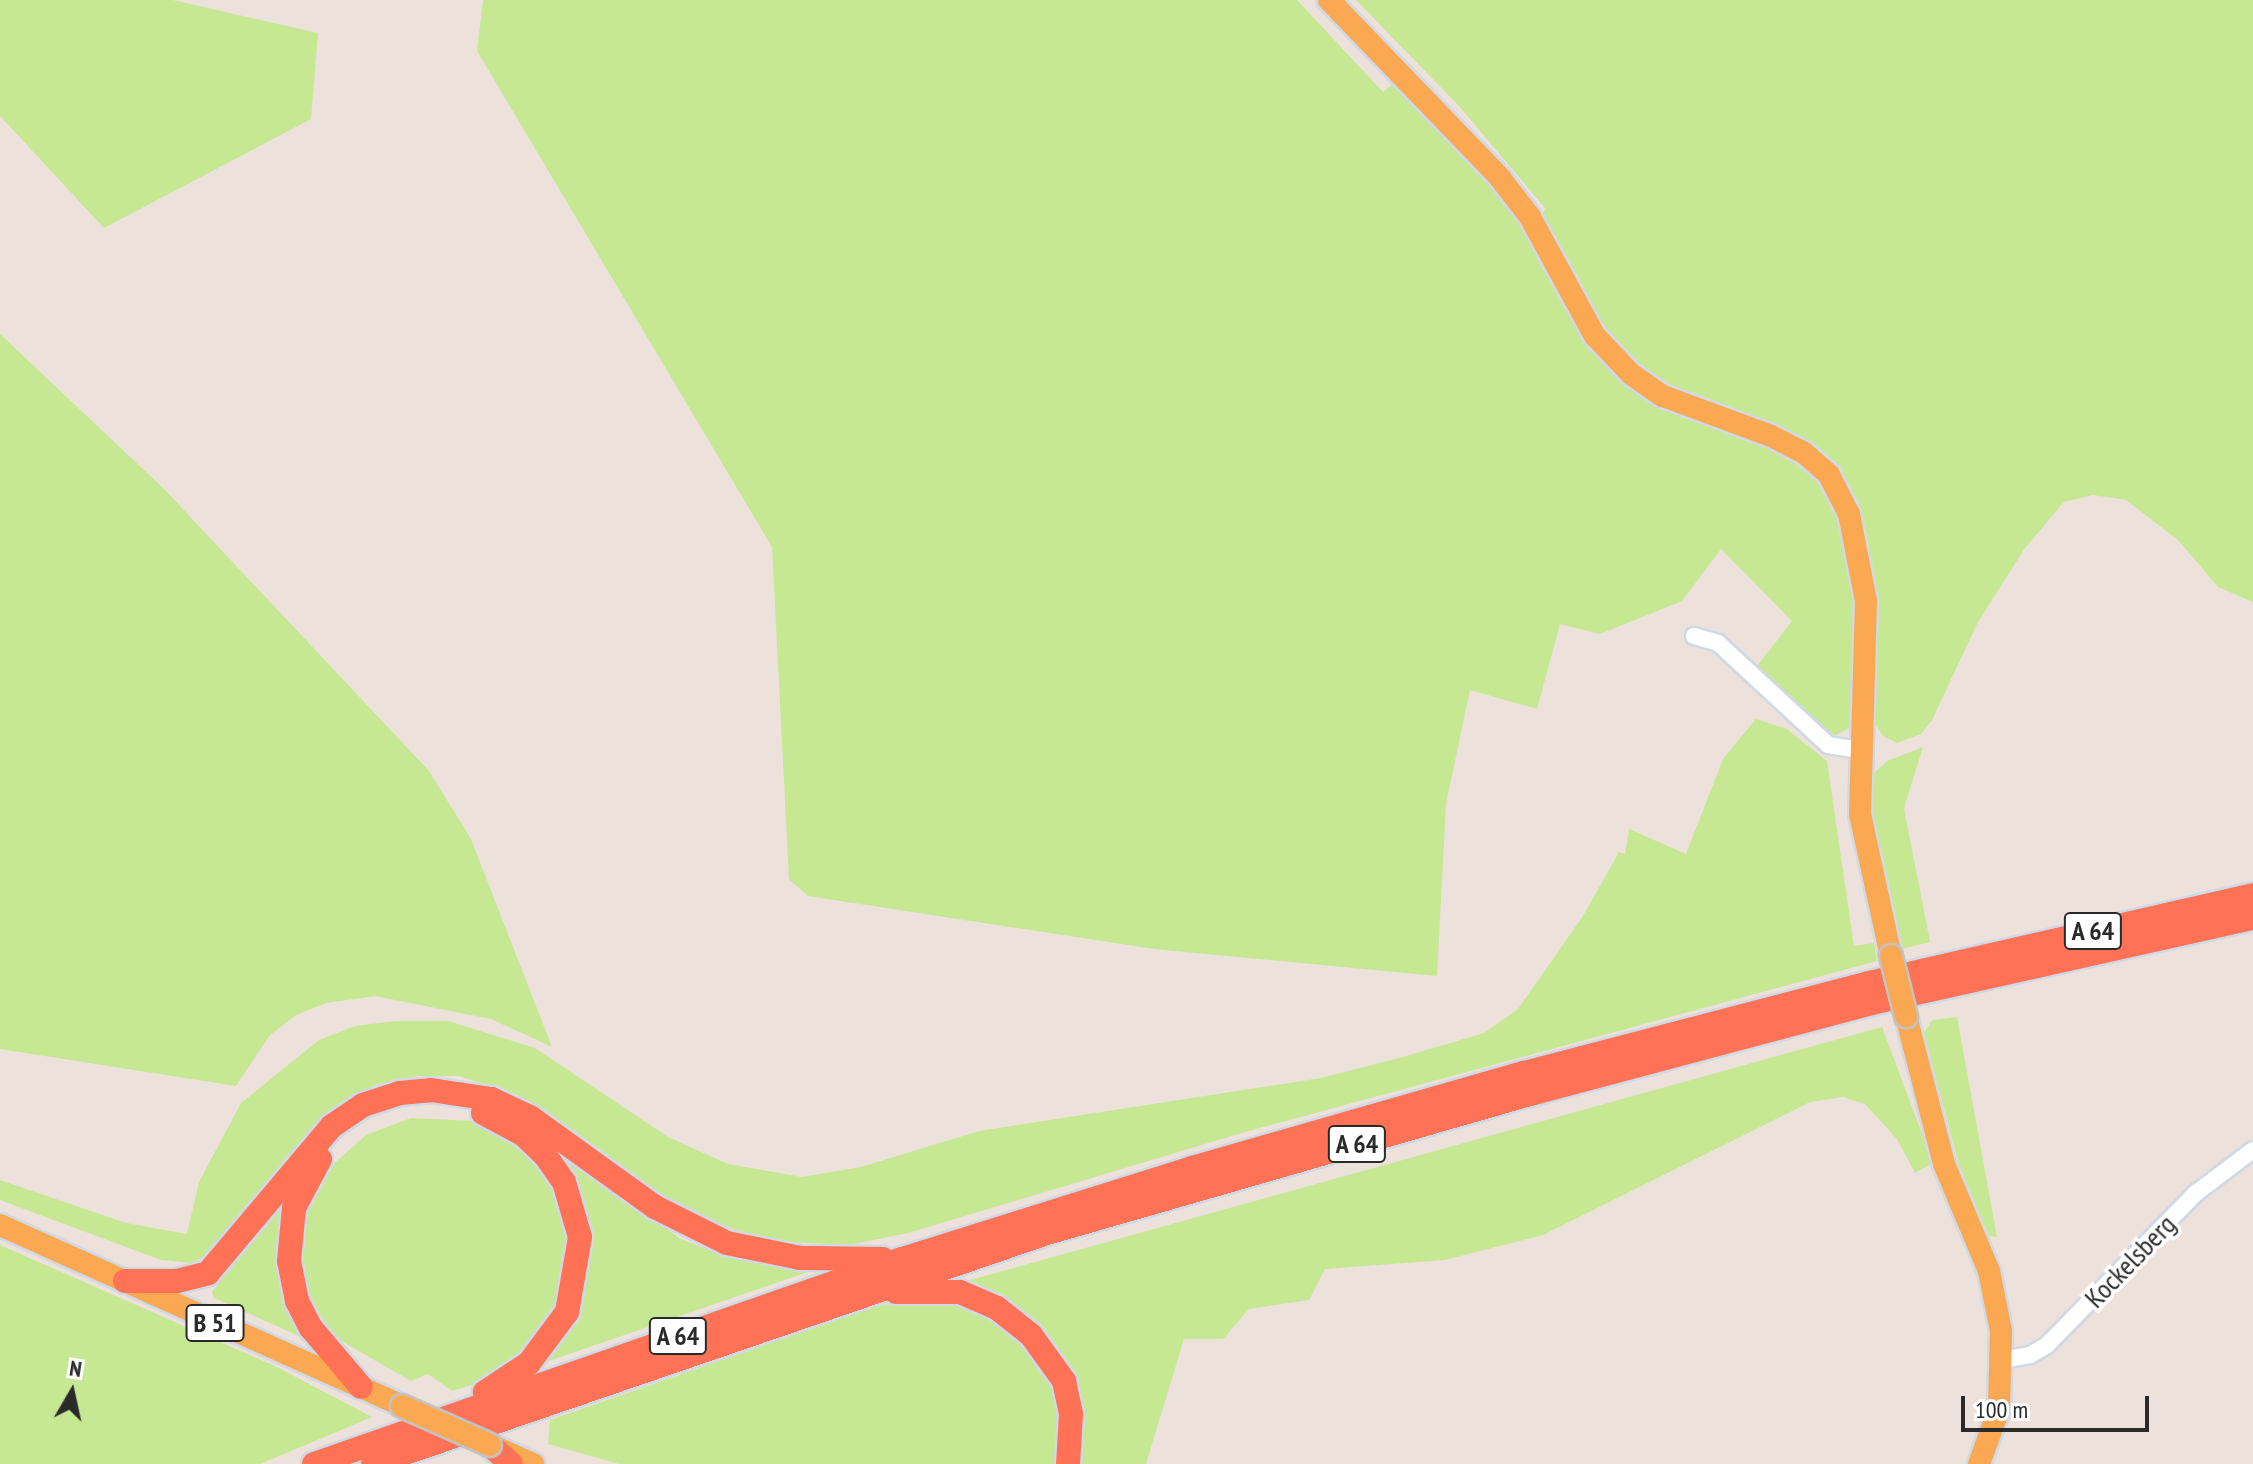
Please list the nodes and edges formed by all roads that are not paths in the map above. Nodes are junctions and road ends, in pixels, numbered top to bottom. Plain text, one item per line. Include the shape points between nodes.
1 (1329, 0) edge
2 (1694, 636) dead end
3 (1860, 750) junction
4 (2253, 895) edge
5 (2253, 918) edge
6 (2253, 1150) edge
7 (0, 1225) edge
8 (902, 1259) junction
9 (125, 1281) junction
10 (846, 1300) junction
11 (2002, 1360) junction
12 (361, 1387) junction
13 (454, 1412) junction
14 (488, 1434) junction
15 (314, 1464) edge
16 (373, 1464) edge
17 (400, 1464) edge
18 (511, 1464) edge
19 (533, 1464) edge
20 (1068, 1464) edge
21 (1979, 1464) edge

1 - 3 main road via 1500,178 1530,217 1595,336 1631,374 1663,396 1782,441 1829,475 1849,514 1866,601
2 - 3 street via 1718,643 1828,745
3 - 11 main road, bridge via 1860,814 1891,956 1944,1164 1989,1271
4 - 8 highway, A 64 via 1934,967 1524,1073
5 - 10 highway, A 64 via 1872,1003 1530,1094 1047,1233
6 - 11 street, Kockelsberg via 2196,1193 2047,1345 2030,1355
7 - 9 main road, B 51
8 - 9 highway via 800,1258 727,1243 655,1207 530,1117 491,1099 431,1090 363,1105 332,1126 208,1273 177,1281
8 - 13 highway, A 64
9 - 12 main road, B 51
10 - 14 highway, A 64
10 - 20 highway via 910,1290 948,1291 980,1299 1016,1320 1064,1381 1071,1414
11 - 21 main road via 1993,1434
12 - 13 highway via 311,1328 297,1301 289,1261 294,1208 319,1161 368,1121 429,1103 459,1105 495,1117 545,1155 564,1182 580,1237 575,1286 551,1337 529,1363
12 - 14 main road, B 51, bridge
13 - 15 highway, A 64
14 - 16 highway, A 64
14 - 17 highway
14 - 18 highway
14 - 19 main road, B 51

